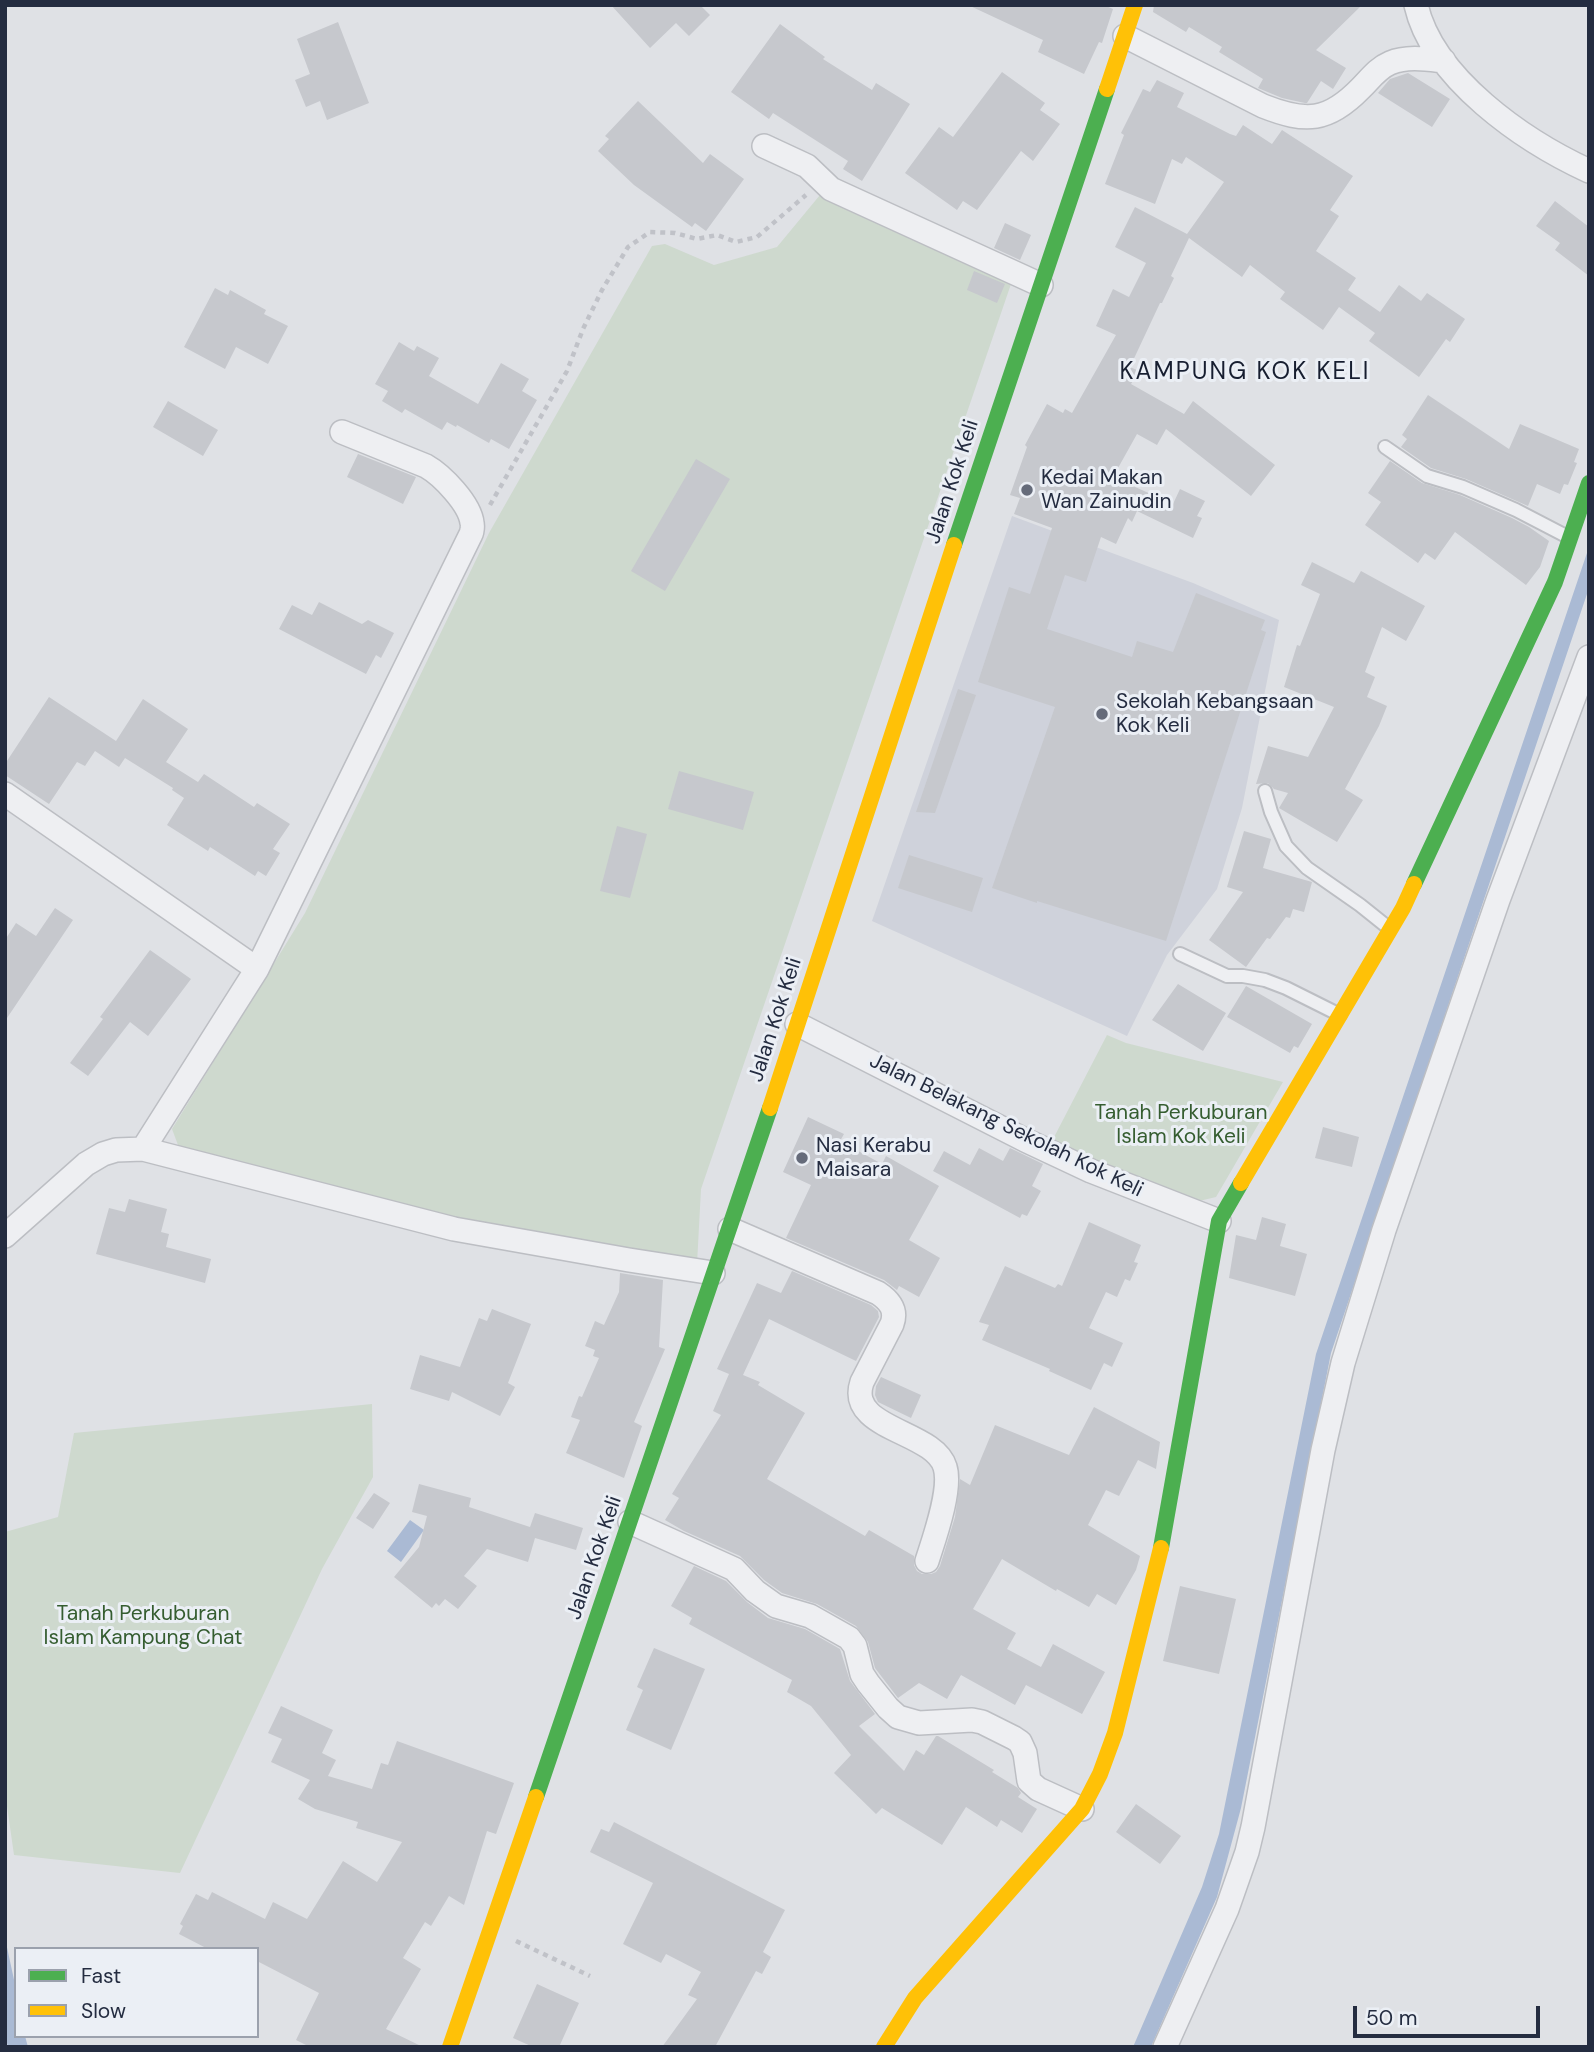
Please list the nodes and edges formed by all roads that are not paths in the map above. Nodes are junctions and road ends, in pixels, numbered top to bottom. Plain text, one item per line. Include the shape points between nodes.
1 (1136, 5) edge
2 (1416, 5) edge
3 (1125, 36) junction
4 (1444, 61) junction
5 (764, 146) dead end
6 (1589, 172) edge
7 (1041, 285) junction
8 (342, 432) dead end
9 (1385, 447) dead end
10 (1589, 484) edge
11 (1571, 539) junction
12 (1589, 657) edge
13 (1265, 791) dead end
14 (5, 794) edge
15 (1390, 930) junction
16 (1180, 954) dead end
17 (257, 969) junction
18 (1340, 1015) junction
19 (797, 1024) junction
20 (143, 1149) junction
21 (1219, 1221) junction
22 (730, 1229) junction
23 (5, 1236) edge
24 (713, 1273) junction
25 (630, 1522) junction
26 (927, 1561) dead end
27 (1082, 1809) junction
28 (450, 2047) edge
29 (884, 2047) edge
30 (1165, 2047) edge

1 - 3 street, Jalan Kok Keli
2 - 4 street
3 - 4 street via 1263,106 1300,117 1328,114 1342,106 1388,64 1412,58
3 - 7 street, Jalan Kok Keli
4 - 6 street via 1470,93 1511,126
5 - 7 street via 807,166 831,189
7 - 19 street, Jalan Kok Keli
8 - 17 street via 438,473 473,523
9 - 11 lane via 1427,476 1464,487
10 - 11 street
11 - 15 street
12 - 30 street via 1498,900 1343,1363 1254,1827 1227,1909
13 - 15 lane via 1286,846 1307,868
14 - 17 street
15 - 18 street
16 - 18 lane via 1227,976 1265,980 1286,988
17 - 20 street
18 - 21 street
19 - 21 street, Jalan Belakang Sekolah Kok Keli via 1080,1166
19 - 22 street, Jalan Kok Keli
20 - 23 street via 116,1150 86,1164
20 - 24 street via 454,1229
21 - 27 street via 1161,1550 1115,1733
22 - 24 street, Jalan Kok Keli
22 - 26 street via 878,1293 892,1306 892,1324 862,1382 862,1405 871,1415 935,1451 945,1466 947,1487
24 - 25 street, Jalan Kok Keli
25 - 27 street via 729,1566 776,1606 810,1616 849,1638 862,1674 898,1717 919,1723 972,1720 1014,1738 1023,1747 1032,1785
25 - 28 street, Jalan Kok Keli
27 - 29 street via 915,1997

